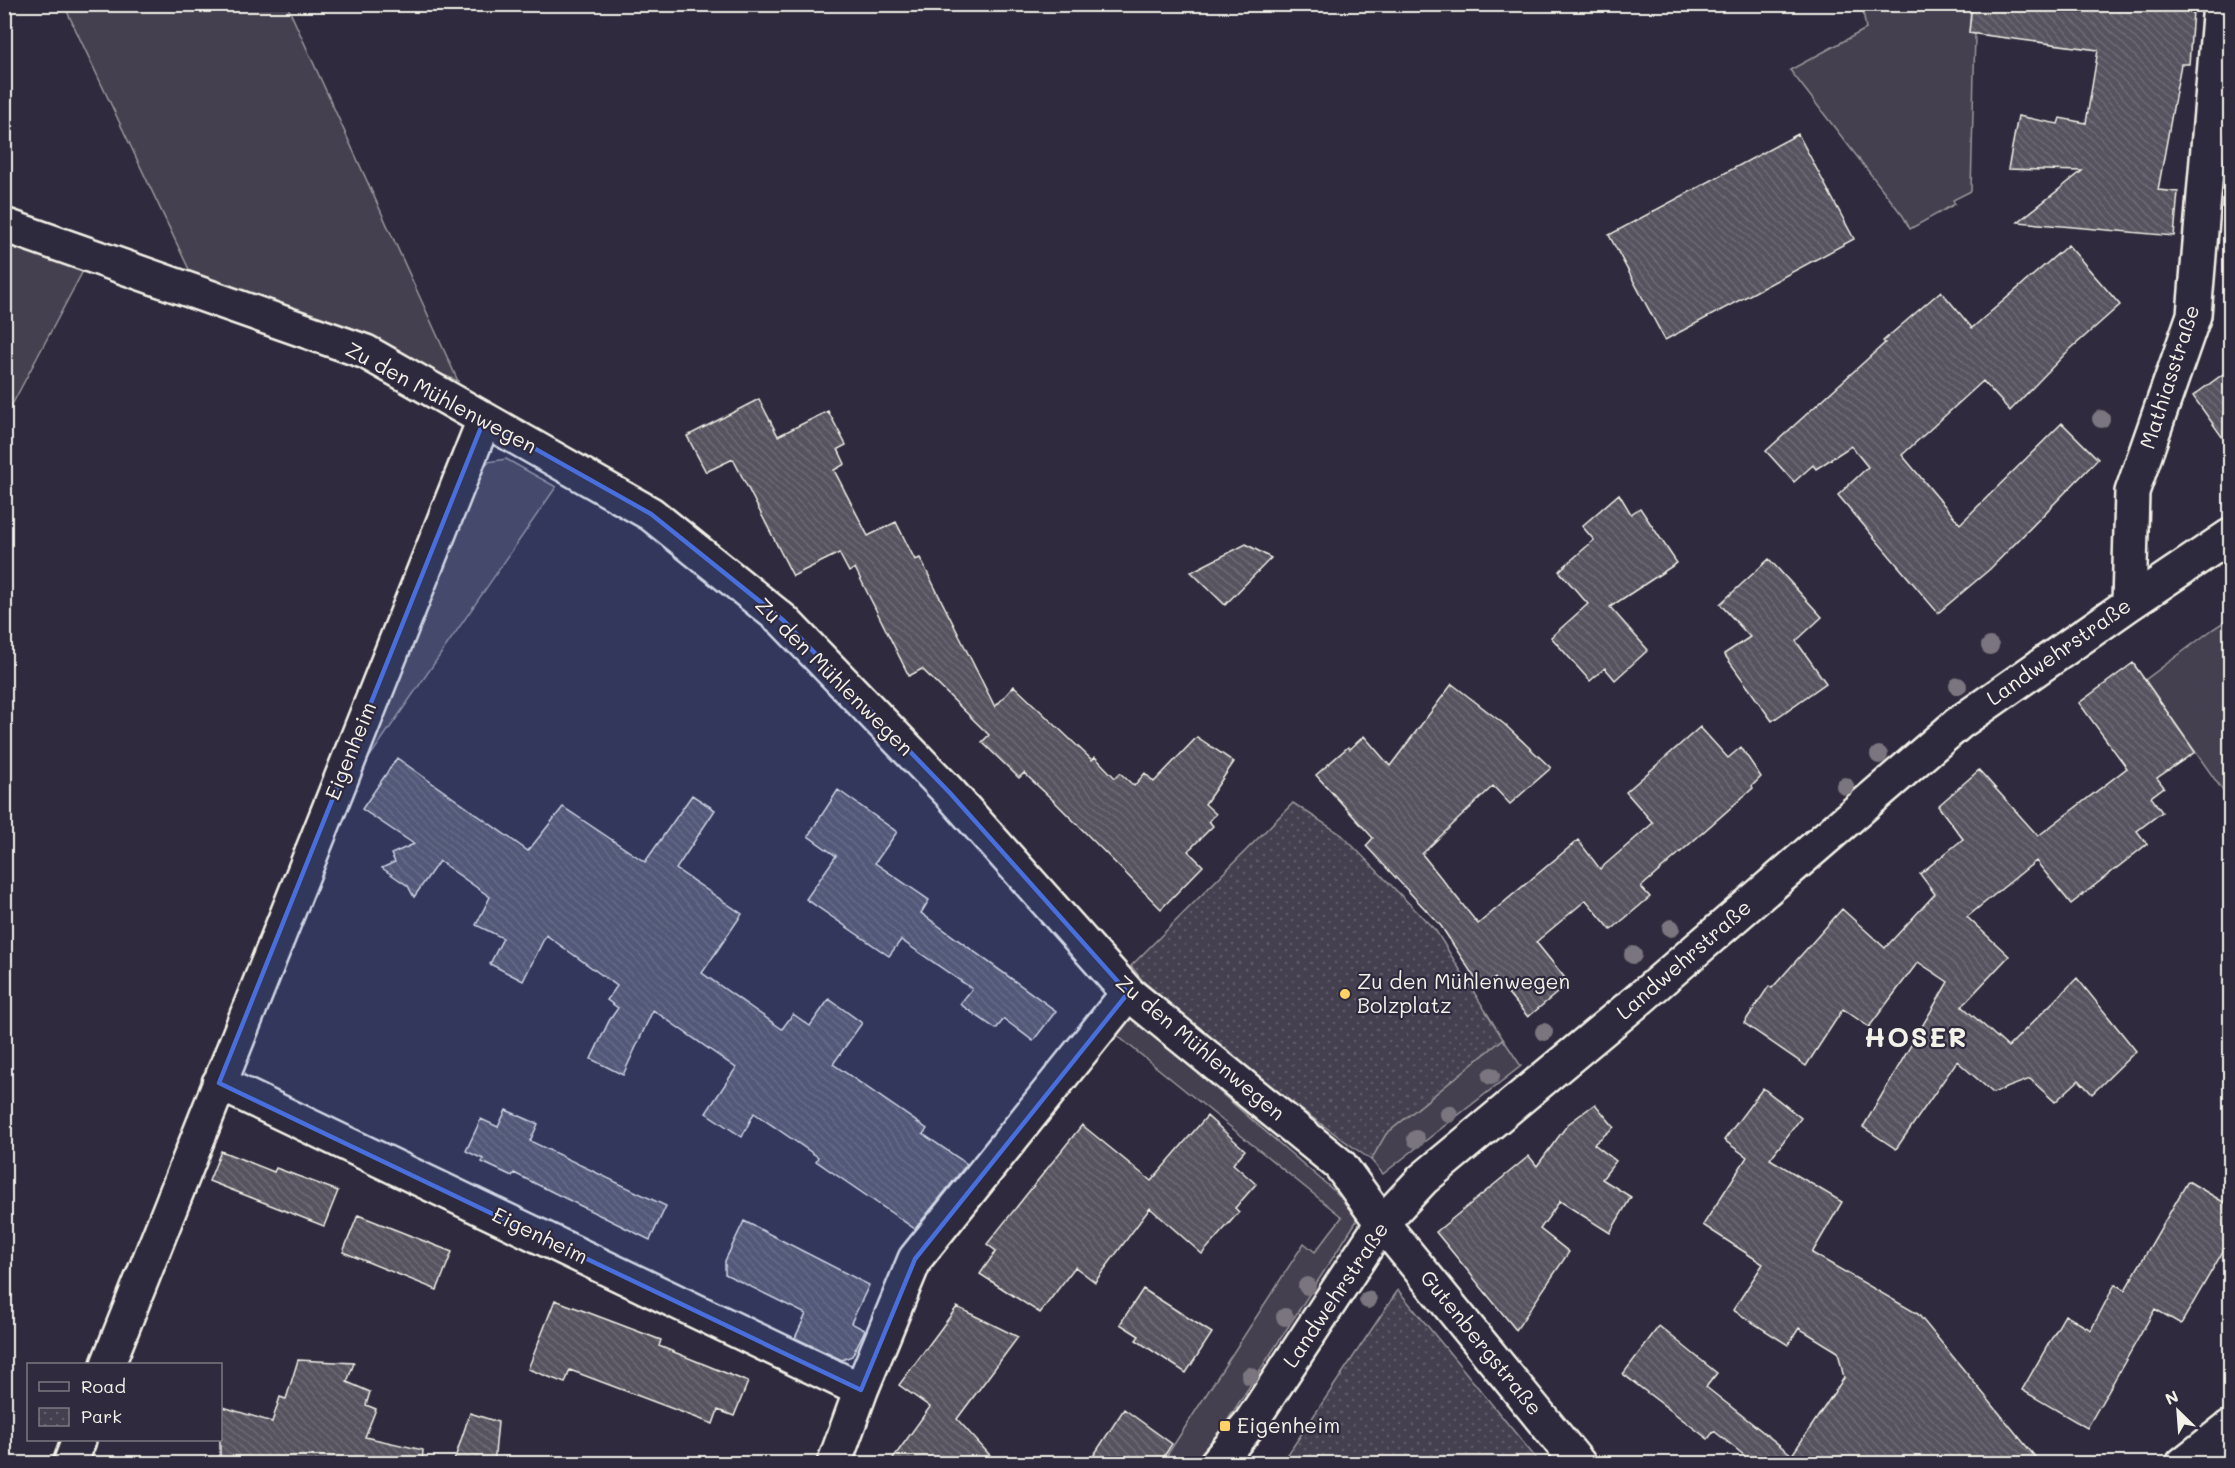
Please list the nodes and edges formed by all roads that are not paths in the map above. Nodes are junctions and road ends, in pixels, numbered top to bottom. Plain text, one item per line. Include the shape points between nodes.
1 (2220, 4) edge
2 (4, 225) edge
3 (484, 420) junction
4 (2230, 536) edge
5 (2129, 604) junction
6 (1128, 993) junction
7 (219, 1083) junction
8 (1382, 1223) junction
9 (109, 1363) edge
10 (861, 1390) junction
11 (2230, 1428) edge
12 (79, 1441) edge
13 (70, 1464) edge
14 (834, 1464) edge
15 (1216, 1464) edge
16 (1579, 1464) edge
17 (2183, 1464) edge

1 - 5 street, Mathiasstraße via 2194,315 2132,492
2 - 3 street, Zu den Mühlenwegen via 366,352
3 - 6 street, Zu den Mühlenwegen via 651,514 783,620 950,792
3 - 7 street, Eigenheim
4 - 5 street, Landwehrstraße
5 - 8 street, Landwehrstraße via 1959,723 1637,1001 1423,1179
6 - 8 street, Zu den Mühlenwegen via 1340,1166
6 - 10 street via 915,1258
7 - 9 street, Eigenheim
7 - 10 street, Eigenheim
8 - 15 street, Landwehrstraße via 1251,1422
8 - 16 street, Gutenbergstraße
10 - 14 street
11 - 17 street
12 - 13 street

